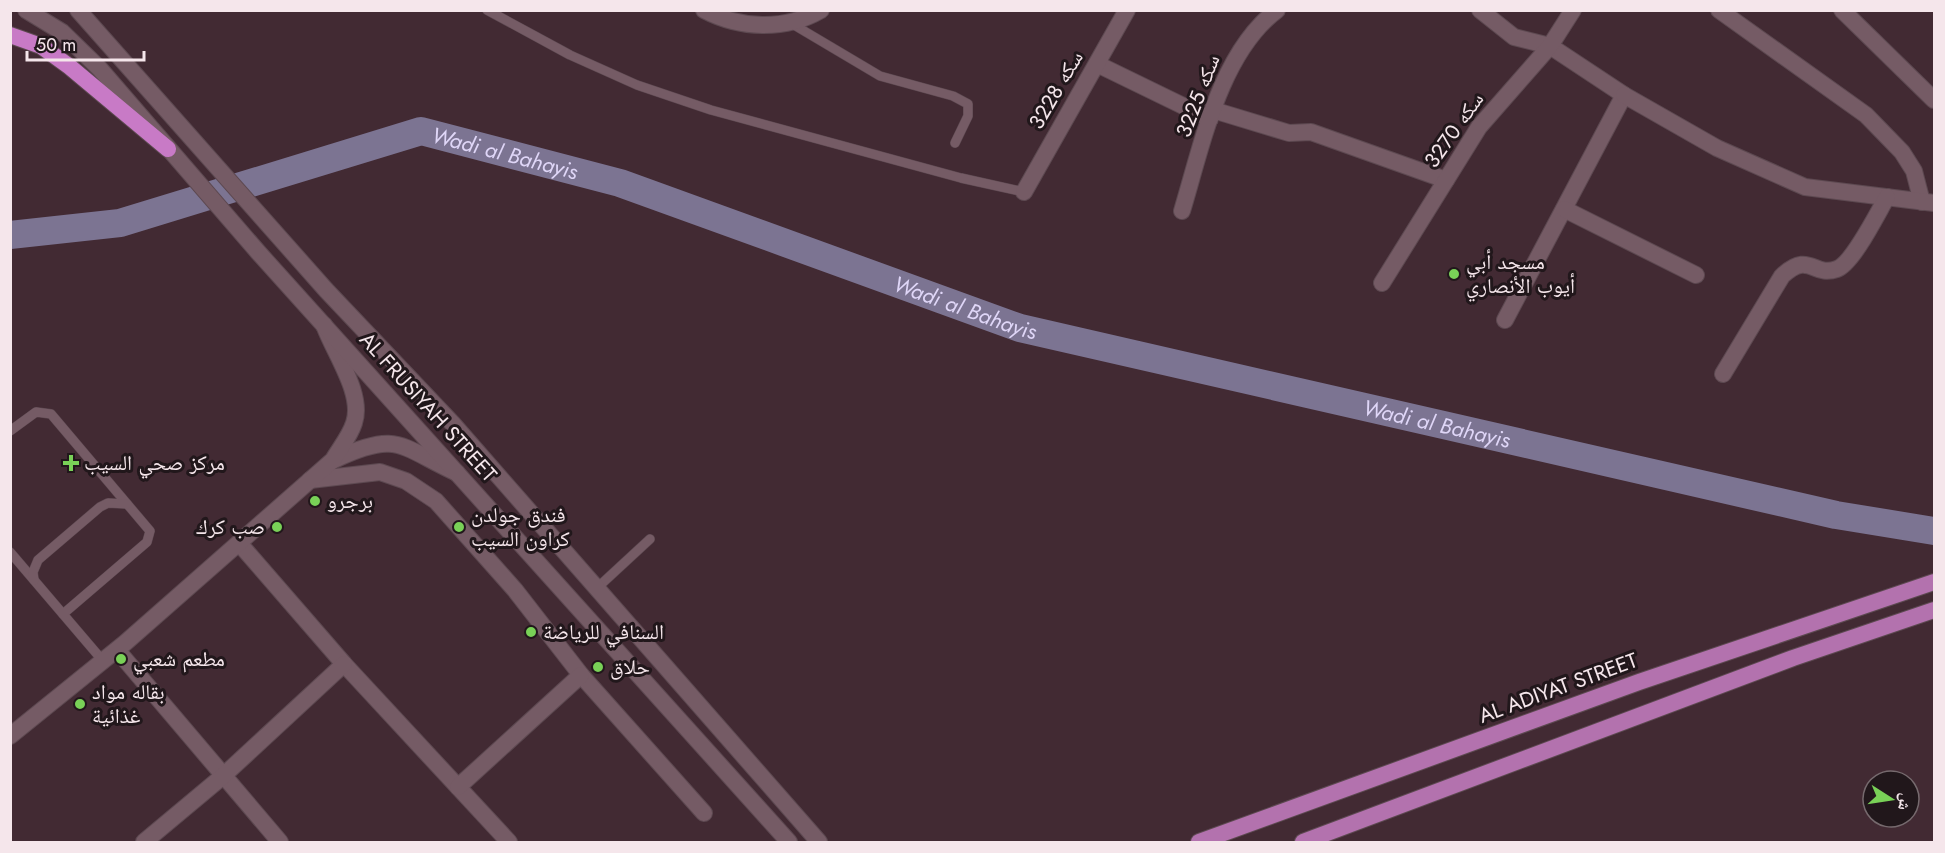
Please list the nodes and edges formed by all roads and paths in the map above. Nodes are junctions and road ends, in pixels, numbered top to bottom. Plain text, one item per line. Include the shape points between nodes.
1 (26, 10) edge
2 (487, 10) edge
3 (704, 10) edge
4 (821, 10) edge
5 (1127, 10) edge
6 (1277, 10) edge
7 (1480, 10) edge
8 (1719, 10) edge
9 (1842, 10) edge
10 (1572, 11) edge
11 (79, 12) edge
12 (789, 22) junction
13 (10, 35) edge
14 (1550, 46) junction
15 (1097, 64) junction
16 (1624, 95) junction
17 (1935, 100) edge
18 (1212, 115) junction
19 (955, 143) dead end
20 (168, 149) junction
21 (1446, 180) junction
22 (1024, 192) joint
23 (1887, 197) junction
24 (1928, 202) edge
25 (1564, 209) junction
26 (1182, 211) dead end
27 (1695, 275) dead end
28 (1382, 283) dead end
29 (1505, 320) dead end
30 (323, 325) junction
31 (1723, 374) dead end
32 (10, 431) edge
33 (333, 460) junction
34 (457, 473) junction
35 (310, 480) junction
36 (127, 504) junction
37 (650, 539) dead end
38 (239, 543) junction
39 (10, 552) edge
40 (34, 580) junction
41 (1935, 582) edge
42 (597, 588) junction
43 (1932, 610) edge
44 (63, 614) junction
45 (117, 650) junction
46 (103, 661) junction
47 (344, 664) junction
48 (581, 675) junction
49 (10, 736) edge
50 (223, 776) junction
51 (458, 787) junction
52 (704, 813) dead end
53 (144, 843) edge
54 (280, 843) edge
55 (509, 843) edge
56 (789, 843) edge
57 (819, 843) edge
58 (1198, 843) edge
59 (1303, 843) edge

1 - 20 street, AL FRUSIYAH STREET via 63,32
2 - 22 lane via 570,55 637,85 711,110
3 - 12 street via 741,24
4 - 12 street
5 - 15 street, سكه 3228
6 - 18 street, سكه 3225 via 1246,41
7 - 14 street via 1514,37
8 - 24 street via 1866,115 1902,152
9 - 17 street
10 - 14 street, سكه 3270
11 - 42 street, AL FRUSIYAH STREET
12 - 19 lane via 880,76 953,96 968,104 968,116
13 - 20 highway via 40,46 70,67
14 - 16 street
14 - 21 street, سكه 3270 via 1479,127
15 - 18 street
15 - 22 street, سكه 3228
16 - 23 street via 1717,148 1805,187
16 - 25 street
18 - 21 street via 1288,133 1311,132
18 - 26 street, سكه 3225
20 - 30 street, AL FRUSIYAH STREET
21 - 28 street, سكه 3270
23 - 24 street
23 - 31 street via 1839,269 1794,265 1782,276
25 - 27 street
25 - 29 street
30 - 33 street via 350,381 356,404 355,422
30 - 34 street, AL FRUSIYAH STREET
32 - 36 lane via 36,412 51,414
33 - 34 street via 370,445 390,442
33 - 35 street
34 - 56 street, AL FRUSIYAH STREET
35 - 38 street
35 - 48 street via 380,472 406,481 436,501 515,591
36 - 40 lane via 108,502 100,507 38,560
36 - 44 lane via 150,531 147,542
37 - 42 lane
38 - 45 street
38 - 47 street
39 - 40 lane
40 - 44 lane
41 - 58 main road, AL ADIYAT STREET via 1639,682
42 - 57 street, AL FRUSIYAH STREET
43 - 59 main road via 1793,658
44 - 46 lane
45 - 46 street
45 - 50 street
46 - 49 street
47 - 50 street
47 - 51 street
48 - 51 street
48 - 52 street
50 - 53 street
50 - 54 street
51 - 55 street

